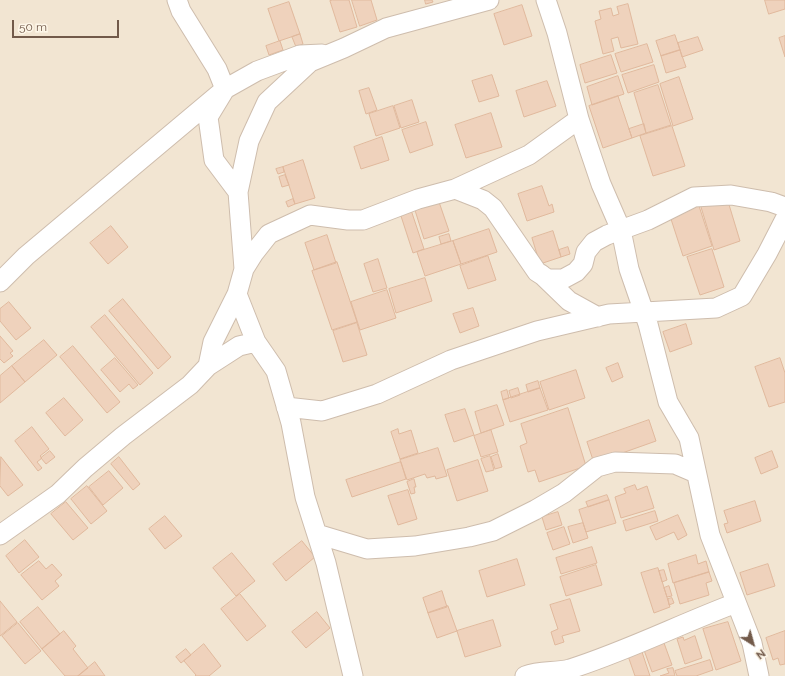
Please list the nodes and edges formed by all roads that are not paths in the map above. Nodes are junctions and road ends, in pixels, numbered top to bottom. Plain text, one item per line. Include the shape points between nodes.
1 (178, 0) edge
2 (490, 0) edge
3 (546, 0) edge
4 (331, 53) junction
5 (225, 89) junction
6 (579, 119) junction
7 (455, 189) junction
8 (238, 192) junction
9 (785, 207) edge
10 (785, 219) edge
11 (621, 230) junction
12 (244, 269) junction
13 (540, 274) junction
14 (0, 282) edge
15 (237, 294) junction
16 (644, 313) junction
17 (598, 317) junction
18 (256, 342) junction
19 (208, 366) junction
20 (286, 407) junction
21 (696, 473) junction
22 (317, 534) junction
23 (0, 535) edge
24 (736, 603) junction
25 (353, 676) edge
26 (525, 676) edge
27 (759, 676) edge

1 - 5 street via 181,11 217,69
2 - 4 street via 386,28
3 - 6 street
4 - 5 street via 300,55 257,71
4 - 8 street via 310,62 267,102 249,141
5 - 8 street via 208,117 214,160
5 - 14 street via 26,256
6 - 7 street via 529,154
6 - 11 street via 601,184
7 - 12 street via 418,199 363,220 310,215 269,234
7 - 13 street via 483,200 493,208 524,255
8 - 12 street
9 - 11 street via 731,195 694,197 648,220
10 - 16 street via 742,296 716,308
11 - 13 street via 594,242 576,272 563,279 548,279
11 - 16 street via 629,269
12 - 15 street
13 - 17 street via 569,301
15 - 18 street
15 - 19 street via 213,342
16 - 17 street via 609,314
16 - 21 street via 668,402 690,438
17 - 20 street via 537,330 451,360 377,394 322,411
18 - 19 street via 239,346
18 - 20 street via 276,371
19 - 23 street via 190,385 123,436 58,494
20 - 22 street via 305,497
21 - 22 street via 675,464 615,462 597,468 564,493 535,510 493,531 468,538 415,546 367,549
21 - 24 street via 710,534
22 - 25 street
24 - 26 street via 635,646 568,670 536,672
24 - 27 street via 752,644

